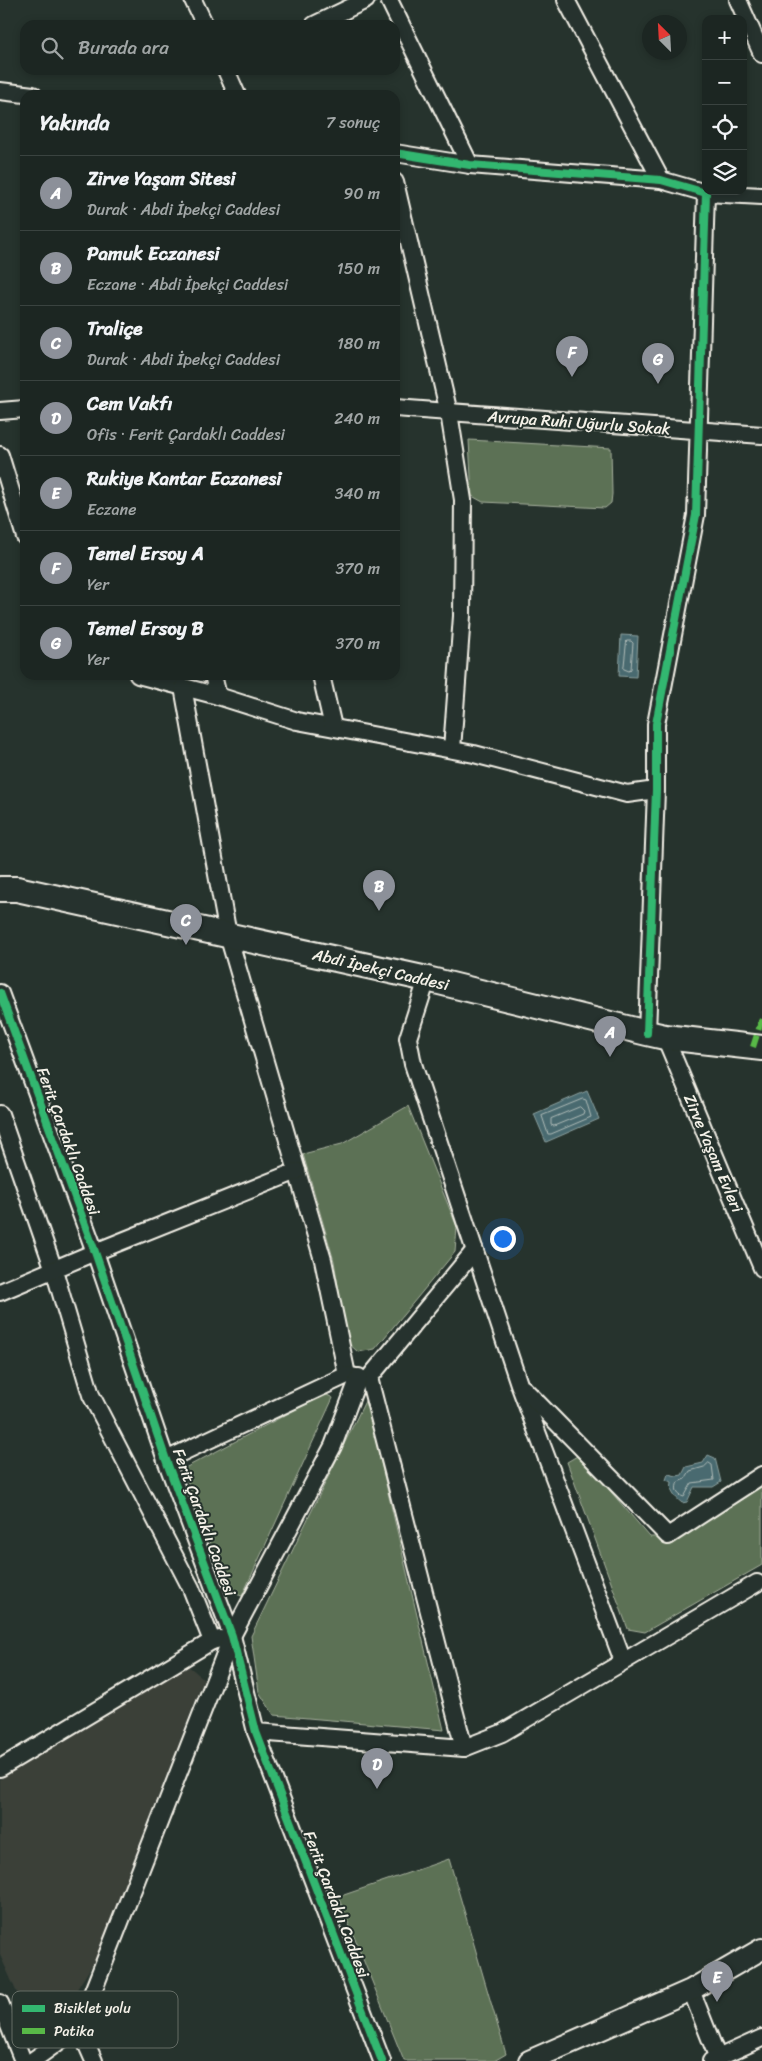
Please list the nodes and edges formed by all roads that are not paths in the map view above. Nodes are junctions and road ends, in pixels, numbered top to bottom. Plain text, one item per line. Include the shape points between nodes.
1 (194, 0) edge
2 (366, 0) edge
3 (389, 0) edge
4 (566, 0) edge
5 (738, 0) edge
6 (203, 20) edge
7 (324, 20) edge
8 (399, 20) edge
9 (400, 22) edge
10 (760, 47) edge
11 (228, 75) edge
12 (234, 90) edge
13 (0, 91) edge
14 (20, 94) edge
15 (400, 154) edge
16 (470, 165) junction
17 (661, 180) junction
18 (702, 192) edge
19 (706, 195) edge
20 (743, 195) edge
21 (762, 196) edge
22 (400, 203) edge
23 (400, 408) edge
24 (20, 409) edge
25 (0, 411) edge
26 (449, 413) junction
27 (699, 429) junction
28 (762, 435) edge
29 (0, 455) edge
30 (20, 521) edge
31 (214, 680) edge
32 (322, 680) edge
33 (175, 682) edge
34 (218, 696) junction
35 (333, 727) junction
36 (452, 750) junction
37 (656, 790) junction
38 (0, 889) edge
39 (228, 935) junction
40 (428, 979) junction
41 (0, 993) edge
42 (656, 1035) junction
43 (762, 1048) edge
44 (0, 1114) edge
45 (297, 1171) junction
46 (475, 1250) junction
47 (95, 1252) junction
48 (762, 1268) edge
49 (54, 1270) junction
50 (0, 1292) edge
51 (358, 1377) junction
52 (519, 1384) junction
53 (166, 1460) junction
54 (762, 1475) edge
55 (760, 1585) edge
56 (232, 1636) junction
57 (212, 1641) junction
58 (622, 1660) junction
59 (256, 1732) junction
60 (464, 1748) junction
61 (0, 1768) edge
62 (762, 1949) edge
63 (691, 1990) junction
64 (93, 1991) edge
65 (0, 2003) edge
66 (12, 2033) edge
67 (762, 2038) edge
68 (18, 2048) edge
69 (50, 2048) edge
70 (88, 2048) edge
71 (716, 2060) edge
72 (23, 2061) edge
73 (32, 2061) edge
74 (94, 2061) edge
75 (382, 2061) edge
76 (529, 2061) edge

1 - 6 street
2 - 7 street
3 - 8 street
4 - 17 street
5 - 10 street
9 - 16 street
11 - 12 street
13 - 14 street
15 - 16 street
16 - 17 street
17 - 18 street
19 - 27 street
20 - 21 street
22 - 26 street
23 - 26 street, Avrupa Ruhi Uğurlu Sokak
24 - 25 street
26 - 27 street, Avrupa Ruhi Uğurlu Sokak
26 - 36 street via 463,500 462,616
27 - 28 street, Avrupa Ruhi Uğurlu Sokak
27 - 37 street via 696,515 656,724
29 - 30 street
31 - 34 street
32 - 35 street
33 - 34 street
33 - 39 street
34 - 35 street via 297,721
35 - 36 street
36 - 37 street via 627,794
37 - 42 street
38 - 39 main road, Abdi İpekçi Caddesi via 17,889
39 - 40 main road, Abdi İpekçi Caddesi
39 - 45 street
40 - 42 main road, Abdi İpekçi Caddesi
40 - 46 street via 408,1038 413,1064
41 - 47 street, Ferit Çardaklı Caddesi
42 - 43 main road, Abdi İpekçi Caddesi
42 - 48 street, Zirve Yaşam Evleri
44 - 49 street
45 - 47 street
45 - 51 street
46 - 51 street
46 - 52 street
47 - 49 street
47 - 53 street, Ferit Çardaklı Caddesi
49 - 50 street
49 - 57 street via 91,1395 191,1588
51 - 53 street
51 - 56 street via 332,1446
51 - 60 street
52 - 54 street via 668,1536
52 - 58 street
53 - 56 street, Ferit Çardaklı Caddesi
55 - 58 street
56 - 57 street
56 - 59 street, Ferit Çardaklı Caddesi
56 - 64 street
57 - 61 street
58 - 60 street via 502,1732
59 - 60 street
59 - 75 street, Ferit Çardaklı Caddesi
62 - 63 street
63 - 71 street
63 - 76 street
65 - 66 street
67 - 71 street
68 - 72 street
69 - 73 street
70 - 74 street

